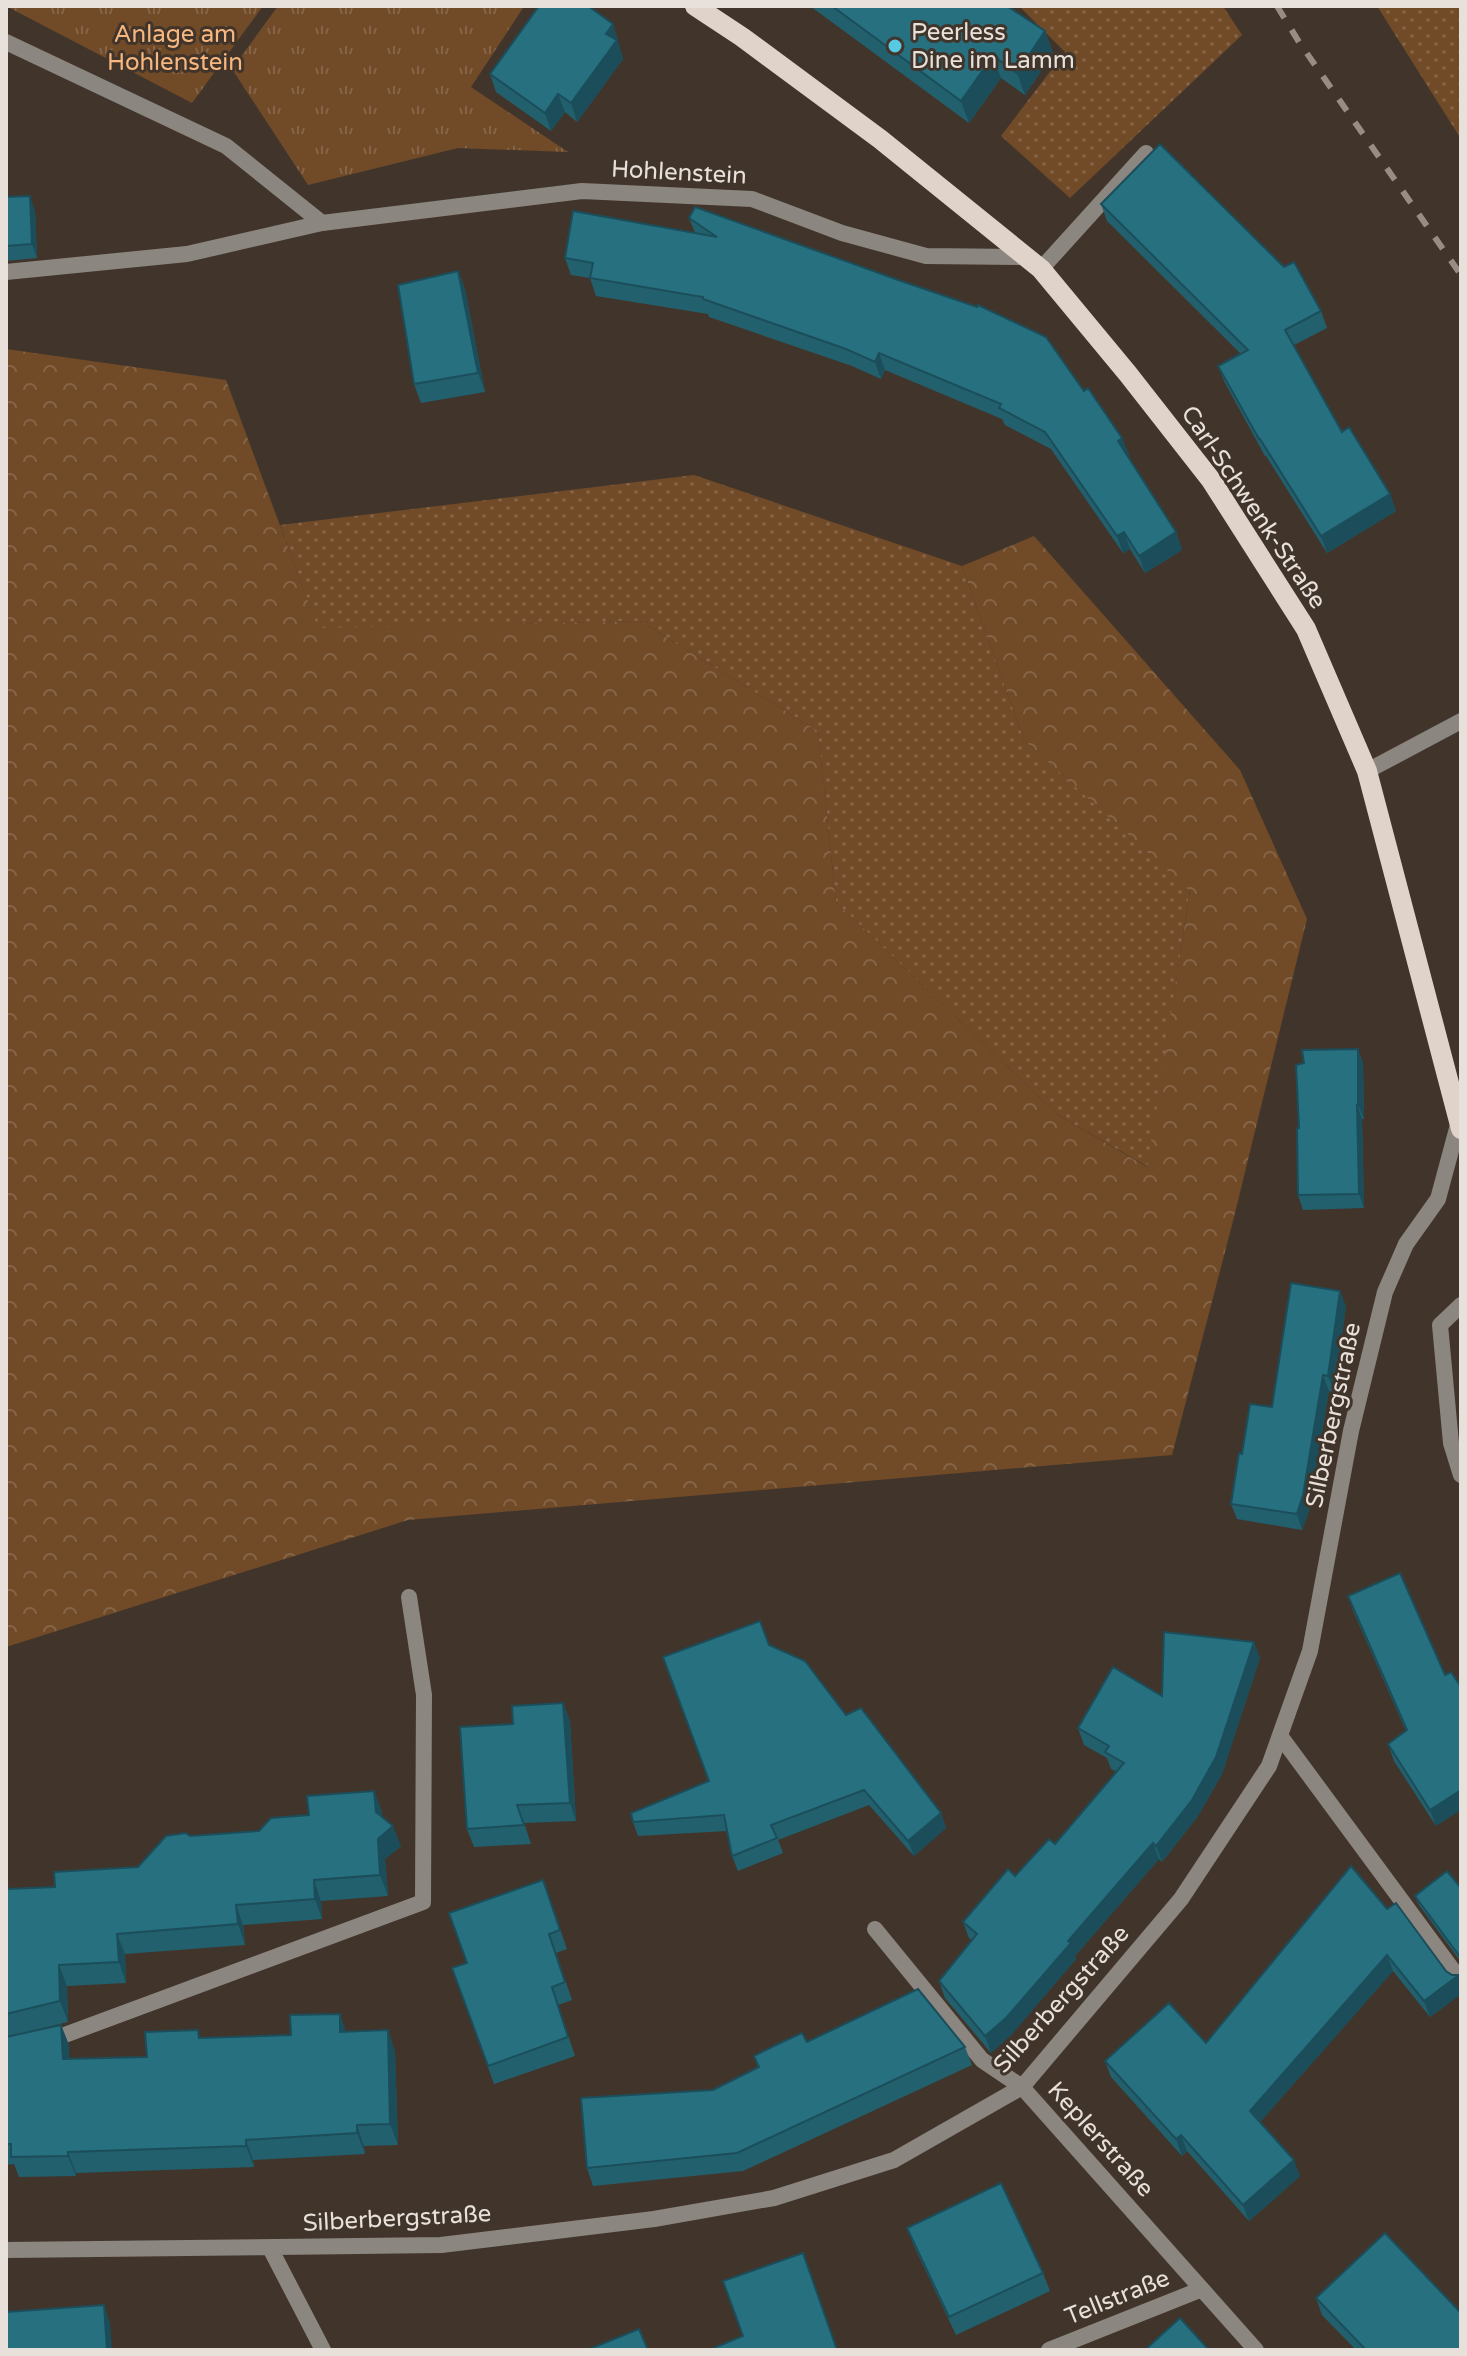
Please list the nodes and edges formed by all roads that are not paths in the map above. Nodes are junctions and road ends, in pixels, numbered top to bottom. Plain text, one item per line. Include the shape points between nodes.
1 (695, 6) edge
2 (6, 42) edge
3 (1146, 153) edge
4 (322, 223) junction
5 (1033, 263) junction
6 (6, 272) edge
7 (1461, 721) edge
8 (1367, 771) junction
9 (1460, 1125) edge
10 (1461, 1305) edge
11 (1461, 1475) edge
12 (409, 1597) dead end
13 (1281, 1737) junction
14 (875, 1929) dead end
15 (1461, 1981) edge
16 (6, 2048) edge
17 (1022, 2087) junction
18 (270, 2248) junction
19 (6, 2250) edge
20 (1202, 2289) junction
21 (323, 2350) edge
22 (1049, 2350) edge
23 (1256, 2350) edge

1 - 5 main road, Carl-Schwenk-Straße via 880,139
2 - 4 street via 226,146
3 - 5 street
4 - 5 street, Hohlenstein via 582,191 730,197 752,199 842,233 926,256
4 - 6 street, Hohlenstein via 187,254
5 - 8 main road, Carl-Schwenk-Straße via 1211,480 1306,629
7 - 8 street
8 - 9 main road, Carl-Schwenk-Straße
9 - 13 street, Silberbergstraße via 1438,1199 1406,1244 1385,1292 1351,1431 1310,1651
10 - 11 street via 1440,1325 1451,1443
12 - 16 street via 424,1695 423,1902 62,2036
13 - 15 street
13 - 17 street, Silberbergstraße via 1269,1766 1181,1899
14 - 17 street, Keplerstraße via 982,2060
17 - 18 street, Silberbergstraße via 894,2160 774,2198 654,2219 441,2245
17 - 20 street, Keplerstraße
18 - 19 street, Silberbergstraße
18 - 21 street
20 - 22 street, Tellstraße
20 - 23 street, Keplerstraße

